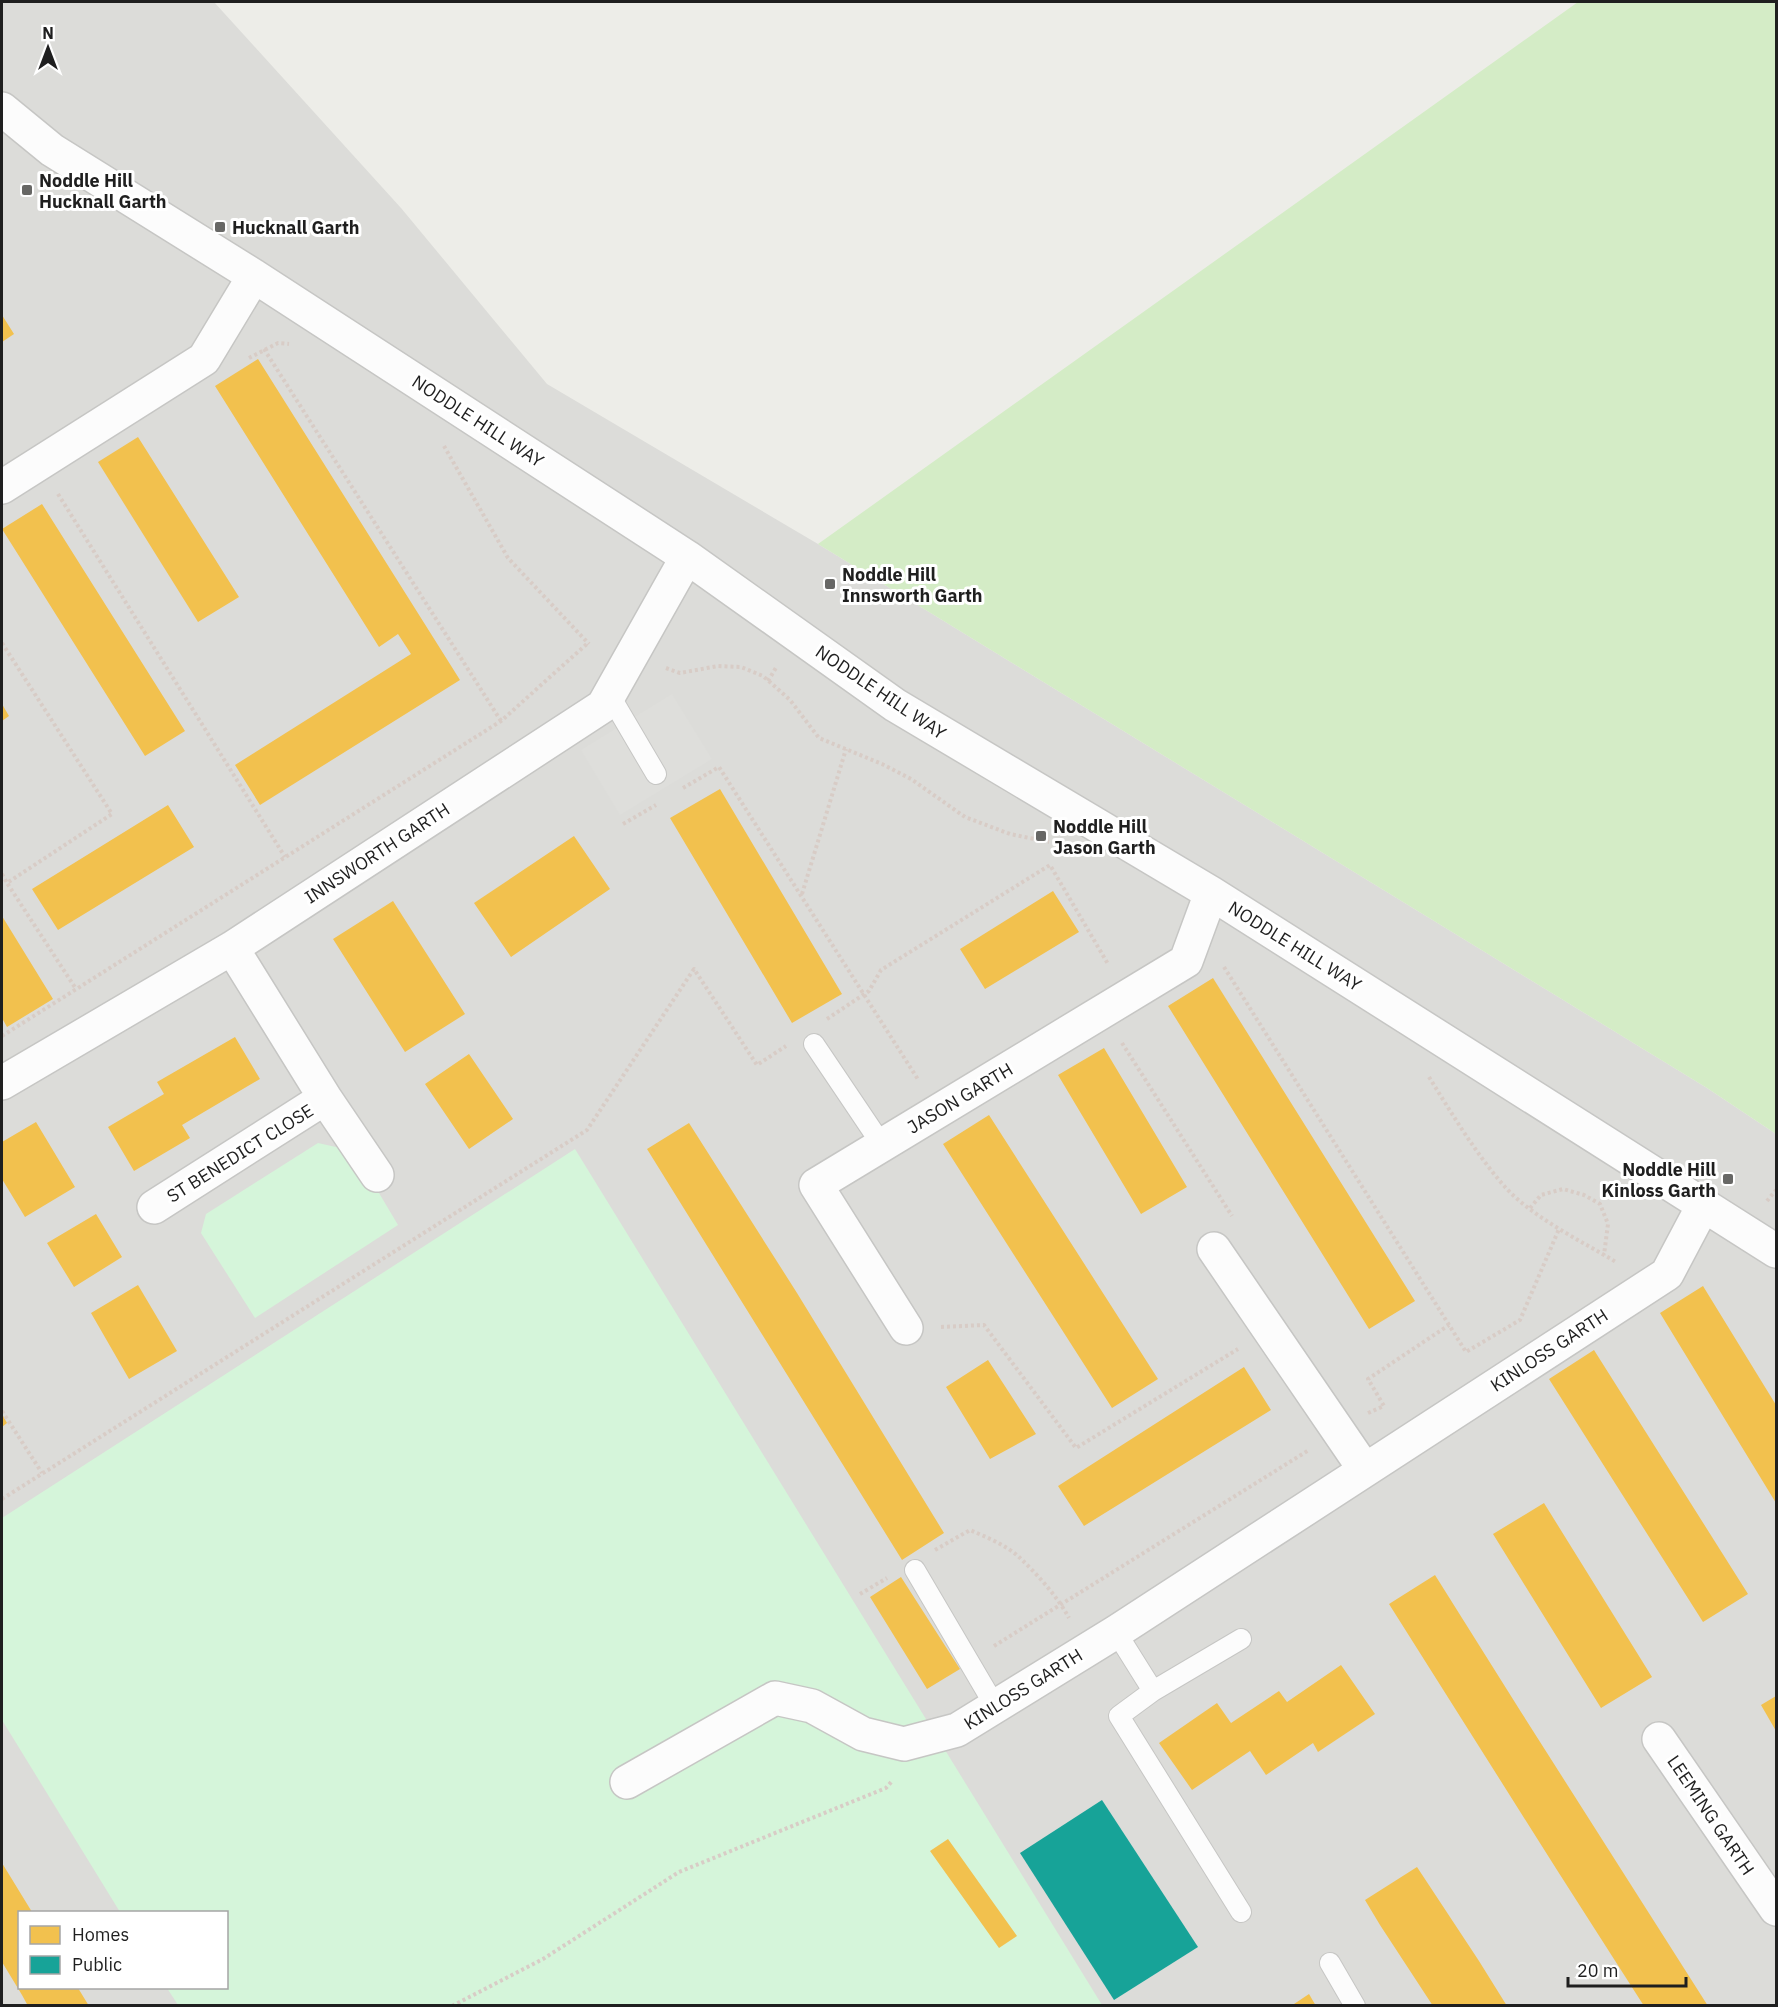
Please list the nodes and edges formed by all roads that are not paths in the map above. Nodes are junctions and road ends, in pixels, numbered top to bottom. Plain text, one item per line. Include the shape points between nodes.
1 (2, 109) edge
2 (254, 276) junction
3 (2, 487) edge
4 (687, 558) junction
5 (621, 673) junction
6 (656, 774) dead end
7 (1211, 893) junction
8 (232, 948) junction
9 (805, 1042) road end
10 (2, 1083) edge
11 (326, 1098) junction
12 (882, 1145) junction
13 (377, 1175) dead end
14 (1704, 1204) junction
15 (154, 1207) dead end
16 (1214, 1249) dead end
17 (1776, 1251) edge
18 (906, 1328) road end
19 (1365, 1470) junction
20 (915, 1570) dead end
21 (1116, 1632) junction
22 (1241, 1639) dead end
23 (1153, 1691) junction
24 (995, 1706) junction
25 (1659, 1739) dead end
26 (627, 1782) dead end
27 (1772, 1894) edge
28 (1241, 1912) dead end
29 (1330, 1963) dead end
30 (1355, 2006) edge

1 - 2 street, NODDLE HILL WAY via 52,150
2 - 3 street via 204,359
2 - 4 street, NODDLE HILL WAY
4 - 5 street, INNSWORTH GARTH
4 - 7 street, NODDLE HILL WAY via 895,705
5 - 6 lane
5 - 8 street, INNSWORTH GARTH via 603,706
7 - 12 street, JASON GARTH via 1186,961
7 - 14 street, NODDLE HILL WAY
8 - 10 street, INNSWORTH GARTH
8 - 11 street, ST BENEDICT CLOSE
9 - 12 lane
11 - 13 street, ST BENEDICT CLOSE
11 - 15 street, ST BENEDICT CLOSE
12 - 18 street, JASON GARTH via 816,1185
14 - 17 street, NODDLE HILL WAY
14 - 19 street, KINLOSS GARTH via 1667,1274
16 - 19 street
19 - 21 street, KINLOSS GARTH
20 - 24 lane
21 - 23 lane
21 - 24 street, KINLOSS GARTH
22 - 23 lane
23 - 28 lane via 1119,1716
24 - 26 street, KINLOSS GARTH via 957,1730 904,1744 862,1734 812,1706 775,1698
25 - 27 street, LEEMING GARTH
29 - 30 lane

